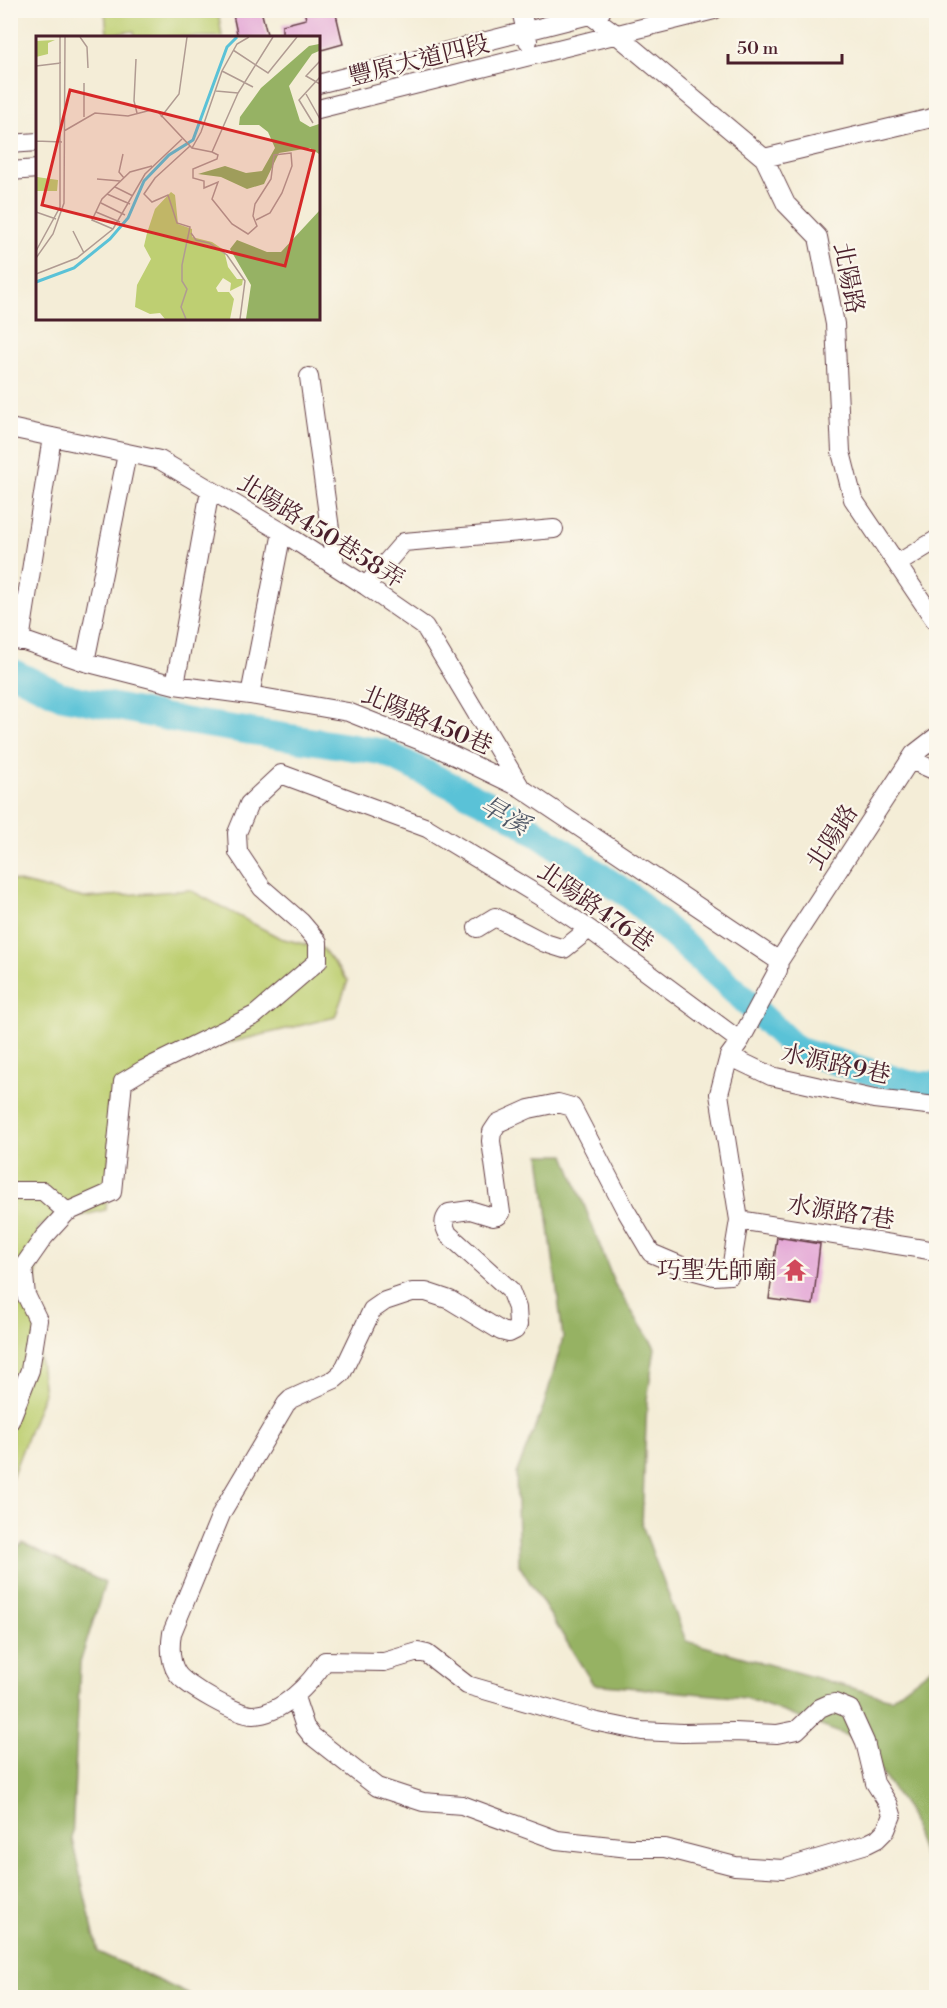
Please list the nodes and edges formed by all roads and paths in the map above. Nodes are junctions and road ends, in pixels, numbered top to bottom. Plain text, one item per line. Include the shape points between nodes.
1 (521, 10) edge
2 (714, 10) edge
3 (598, 13) edge
4 (525, 31) junction
5 (616, 34) junction
6 (532, 57) junction
7 (320, 83) edge
8 (320, 109) edge
9 (936, 117) edge
10 (36, 142) edge
11 (10, 144) edge
12 (764, 158) junction
13 (36, 169) edge
14 (10, 171) edge
15 (309, 377) dead end
16 (10, 428) edge
17 (52, 437) junction
18 (127, 454) junction
19 (210, 490) junction
20 (554, 529) dead end
21 (282, 532) junction
22 (936, 540) edge
23 (897, 564) junction
24 (335, 565) junction
25 (366, 586) junction
26 (936, 622) edge
27 (15, 638) edge
28 (85, 662) junction
29 (175, 685) junction
30 (250, 695) junction
31 (936, 736) edge
32 (911, 760) junction
33 (936, 771) edge
34 (521, 788) junction
35 (477, 928) dead end
36 (589, 929) junction
37 (778, 966) junction
38 (735, 1049) junction
39 (936, 1106) edge
40 (10, 1191) edge
41 (67, 1212) junction
42 (739, 1220) junction
43 (936, 1251) edge
44 (10, 1421) edge
45 (295, 1697) junction

1 - 4 street
2 - 5 street, 豐原大道四段
3 - 4 street, 豐原大道四段
3 - 5 street, 北陽路
4 - 6 street
4 - 7 street, 豐原大道四段
5 - 6 street, 豐原大道四段
5 - 12 street, 北陽路
6 - 8 street, 豐原大道四段
9 - 12 street
10 - 11 street
12 - 23 street, 北陽路 via 786,204 818,237 835,324 841,452 853,499
13 - 14 street
15 - 24 street
16 - 17 street, 北陽路450巷58弄
17 - 18 street, 北陽路450巷58弄
17 - 27 street
18 - 19 street, 北陽路450巷58弄 via 160,460
18 - 28 street
19 - 21 street, 北陽路450巷58弄
19 - 29 street
20 - 25 street via 404,542
21 - 24 street, 北陽路450巷58弄
21 - 30 street
22 - 23 street
23 - 26 street, 北陽路
24 - 25 street, 北陽路450巷58弄
25 - 34 street, 北陽路450巷58弄 via 425,627
27 - 28 street, 北陽路450巷
28 - 29 street, 北陽路450巷
29 - 30 street, 北陽路450巷
30 - 34 street, 北陽路450巷 via 348,712 436,747
31 - 32 street, 北陽路
32 - 33 street
32 - 37 street, 北陽路
34 - 37 street, 北陽路450巷
35 - 36 street via 495,918 545,944 564,949
36 - 38 street, 北陽路476巷
36 - 41 street, 北陽路476巷 via 427,828 281,774 249,804 237,833 238,852 262,888 318,942 318,961 255,1015 123,1082 112,1192
37 - 38 street, 北陽路
38 - 39 street, 水源路9巷 via 771,1076 874,1099
38 - 42 street via 719,1094
40 - 41 street via 42,1191
41 - 44 street via 23,1268 26,1295 38,1320 30,1370
42 - 43 street, 水源路7巷
42 - 45 street via 730,1275 714,1276 691,1270 651,1253 572,1107 558,1103 539,1107 498,1123 491,1141 501,1213 492,1217 470,1210 448,1213 444,1224 448,1234 510,1290 519,1318 515,1330 501,1331 450,1300 426,1292 412,1292 372,1310 342,1373 286,1404 222,1512 172,1633 171,1656 178,1675 237,1711 251,1716
45 - 45 street via 325,1661 384,1662 418,1653 427,1654 467,1685 642,1731 777,1734 797,1730 820,1708 835,1703 850,1709 866,1742 875,1783 889,1805 891,1821 877,1839 867,1844 783,1869 735,1866 665,1848 557,1840 462,1805 423,1802 377,1787 312,1736

